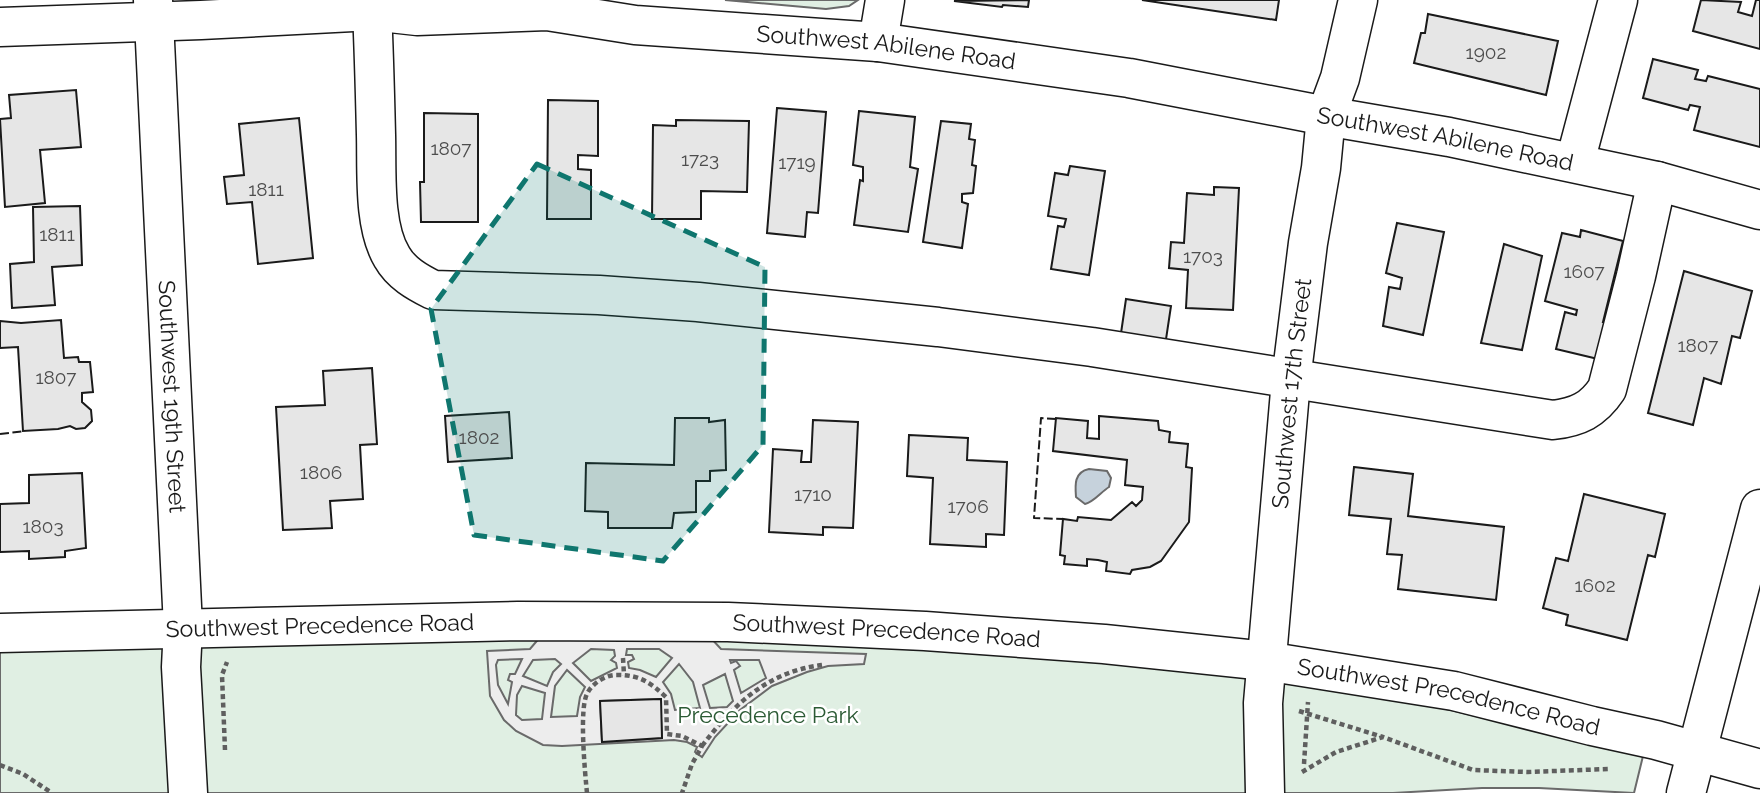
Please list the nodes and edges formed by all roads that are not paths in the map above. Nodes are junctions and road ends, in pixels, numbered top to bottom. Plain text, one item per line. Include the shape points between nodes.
1 (885, 0) edge
2 (1358, 0) edge
3 (1618, 0) edge
4 (154, 11) edge
5 (372, 11) junction
6 (636, 13) edge
7 (0, 27) edge
8 (878, 43) junction
9 (1326, 116) junction
10 (1575, 162) junction
11 (1657, 181) junction
12 (1760, 209) edge
13 (1291, 380) junction
14 (1760, 509) edge
15 (183, 627) junction
16 (0, 632) edge
17 (1266, 661) junction
18 (1696, 752) junction
19 (1760, 771) edge
20 (1265, 790) edge
21 (188, 793) edge
22 (1686, 793) edge
23 (1755, 793) edge

1 - 8 street
2 - 9 street, Southwest 17th Street
3 - 10 street
4 - 5 street, Southwest Abilene Road
4 - 7 street, Southwest Abilene Road
4 - 15 street, Southwest 19th Street
5 - 6 street, Southwest Abilene Road via 417,16
5 - 13 street via 378,202 385,239 402,270 433,290 599,295 814,312 1093,347
6 - 8 street, Southwest Abilene Road
8 - 9 street, Southwest Abilene Road via 1129,78
9 - 10 street, Southwest Abilene Road
9 - 13 street, Southwest 17th Street
10 - 11 street, Southwest Abilene Road
11 - 12 street, Southwest Abilene Road
11 - 13 street via 1614,367 1606,389 1587,411 1553,420
13 - 17 street, Southwest 17th Street
14 - 18 street
15 - 16 street, Southwest Precedence Road
15 - 17 street, Southwest Precedence Road via 729,621 1090,643
15 - 21 street, Southwest 19th Street
17 - 18 street, Southwest Precedence Road via 1454,691
17 - 20 street, Southwest 17th Street
18 - 19 street, Southwest Precedence Road
18 - 22 street
19 - 23 street

